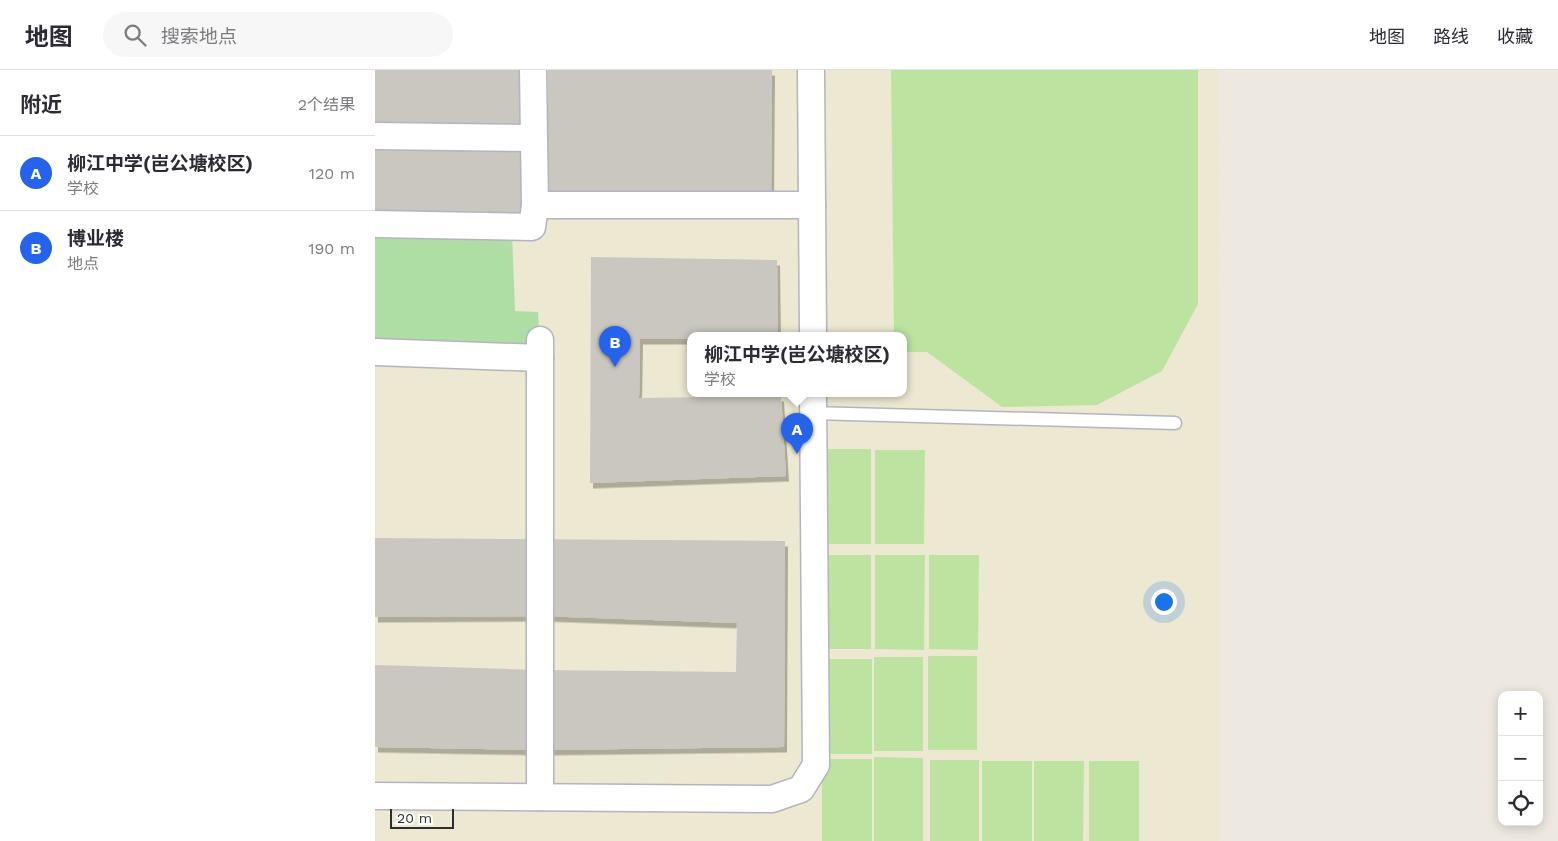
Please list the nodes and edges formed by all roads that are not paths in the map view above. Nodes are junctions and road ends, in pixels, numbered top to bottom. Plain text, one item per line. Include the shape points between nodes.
1 (533, 70) edge
2 (811, 70) edge
3 (375, 136) edge
4 (534, 138) junction
5 (535, 205) junction
6 (812, 205) junction
7 (375, 224) edge
8 (813, 332) edge
9 (375, 352) edge
10 (813, 403) edge
11 (1175, 423) dead end
12 (375, 796) edge
13 (540, 797) junction

1 - 4 street
2 - 6 street
3 - 4 street
4 - 5 street
5 - 6 street
5 - 7 street via 532,227
6 - 8 street
9 - 13 street via 540,349
10 - 11 lane
10 - 13 street via 816,765 801,789 772,798
12 - 13 street

